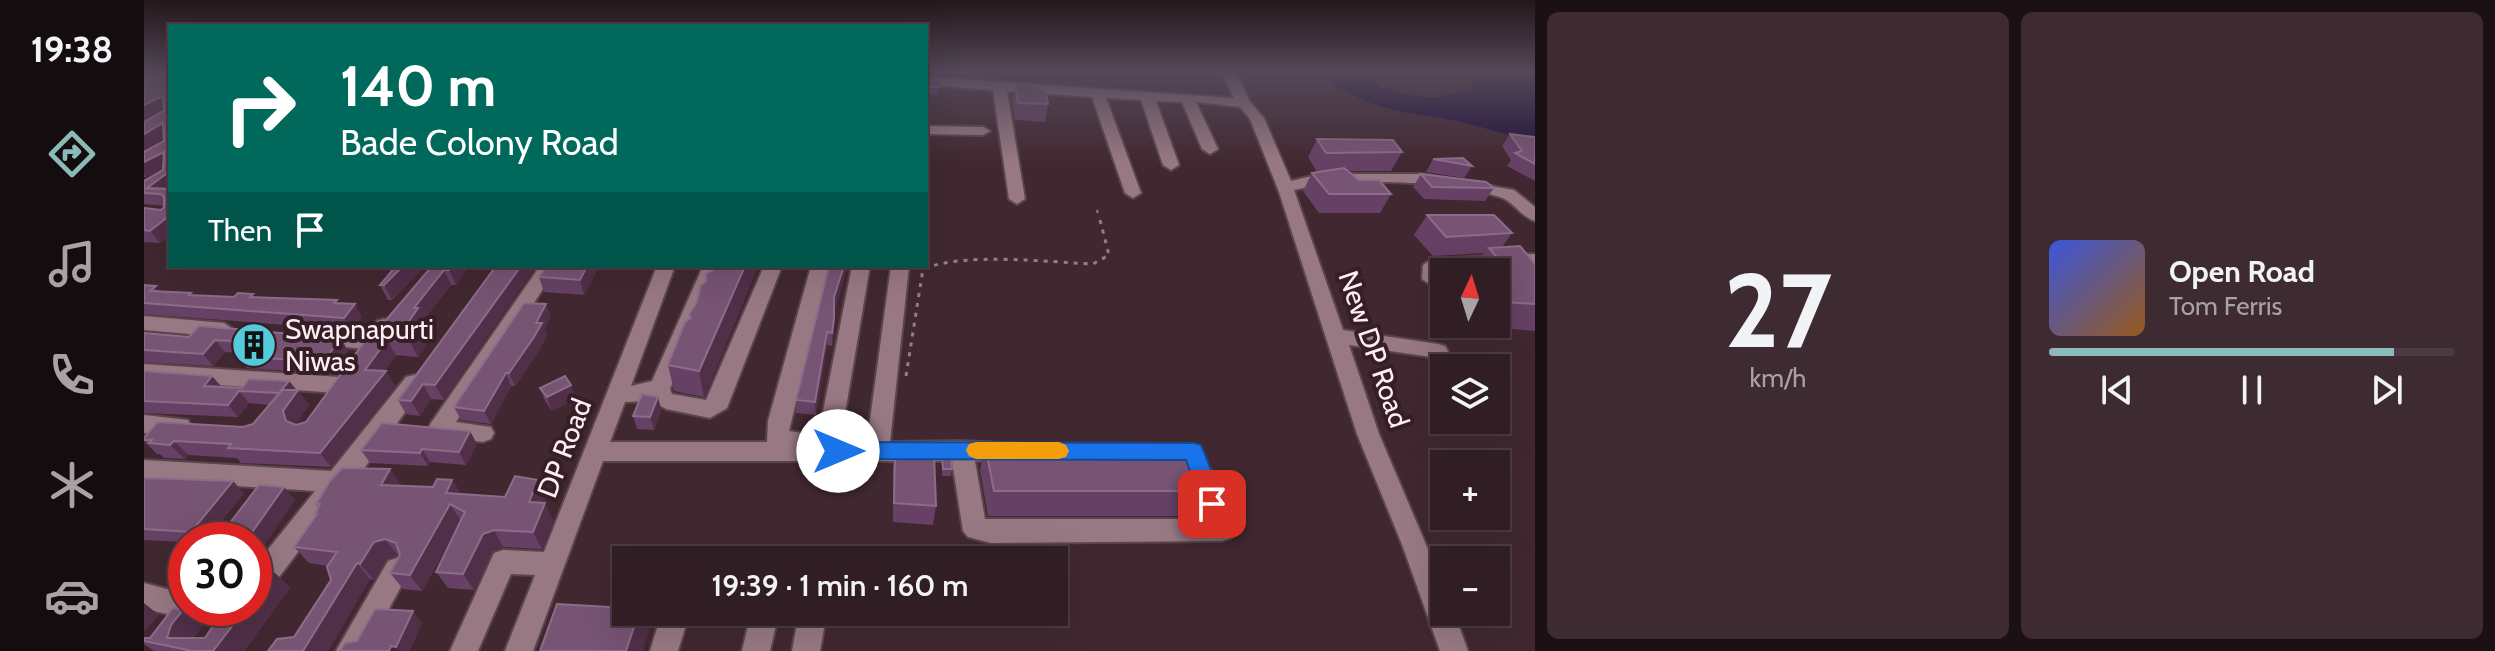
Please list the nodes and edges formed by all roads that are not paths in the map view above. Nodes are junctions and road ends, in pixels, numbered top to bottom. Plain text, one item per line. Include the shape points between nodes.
1 (1002, 102) edge
2 (1101, 102) edge
3 (1149, 102) edge
4 (1189, 102) edge
5 (1244, 103) edge
6 (928, 130) edge
7 (983, 131) dead end
8 (1210, 149) dead end
9 (1171, 165) dead end
10 (1285, 187) junction
11 (1133, 193) dead end
12 (1017, 199) dead end
13 (1535, 216) edge
14 (1535, 260) edge
15 (1510, 261) edge
16 (548, 268) edge
17 (666, 268) edge
18 (711, 268) edge
19 (772, 268) edge
20 (819, 268) edge
21 (854, 268) edge
22 (861, 268) edge
23 (900, 268) edge
24 (399, 310) edge
25 (144, 323) edge
26 (250, 332) edge
27 (295, 336) edge
28 (1335, 336) junction
29 (369, 342) junction
30 (1438, 351) dead end
31 (429, 364) edge
32 (144, 372) edge
33 (339, 385) junction
34 (637, 387) junction
35 (323, 406) edge
36 (154, 424) edge
37 (383, 424) junction
38 (195, 427) edge
39 (439, 429) junction
40 (483, 433) dead end
41 (827, 446) junction
42 (878, 447) junction
43 (144, 449) edge
44 (962, 450) junction
45 (1039, 451) edge
46 (595, 452) junction
47 (1194, 452) edge
48 (144, 470) edge
49 (340, 482) junction
50 (552, 564) junction
51 (272, 566) edge
52 (397, 570) edge
53 (144, 596) edge
54 (168, 609) edge
55 (672, 626) edge
56 (762, 626) edge
57 (810, 626) edge
58 (350, 651) edge
59 (464, 651) edge
60 (519, 651) edge
61 (664, 651) edge
62 (756, 651) edge
63 (806, 651) edge
64 (1454, 651) edge

1 - 12 street
2 - 11 street
3 - 9 street
4 - 8 street
5 - 10 street, New DP Road via 1257,118
6 - 7 street
10 - 13 street via 1320,179 1421,179 1508,193
10 - 28 street, New DP Road
14 - 15 street
16 - 39 street
17 - 34 street, DP Road
18 - 34 street
19 - 34 street via 715,407 666,401
20 - 41 street via 777,440
21 - 41 street
22 - 41 street
23 - 42 street
24 - 29 street
25 - 26 street
27 - 29 street
28 - 30 street
28 - 64 street, New DP Road
29 - 33 street
31 - 37 street
32 - 33 street
33 - 35 street
34 - 46 street, DP Road
36 - 38 street
36 - 43 street
37 - 39 street
37 - 49 street
39 - 40 street
41 - 42 street
41 - 46 street
42 - 44 street
44 - 45 street
44 - 47 street via 977,529 1222,530
46 - 50 street, DP Road
48 - 49 street
49 - 51 street
50 - 59 street via 503,562
50 - 60 street, DP Road
52 - 58 street
53 - 54 street
55 - 61 street
56 - 62 street
57 - 63 street

